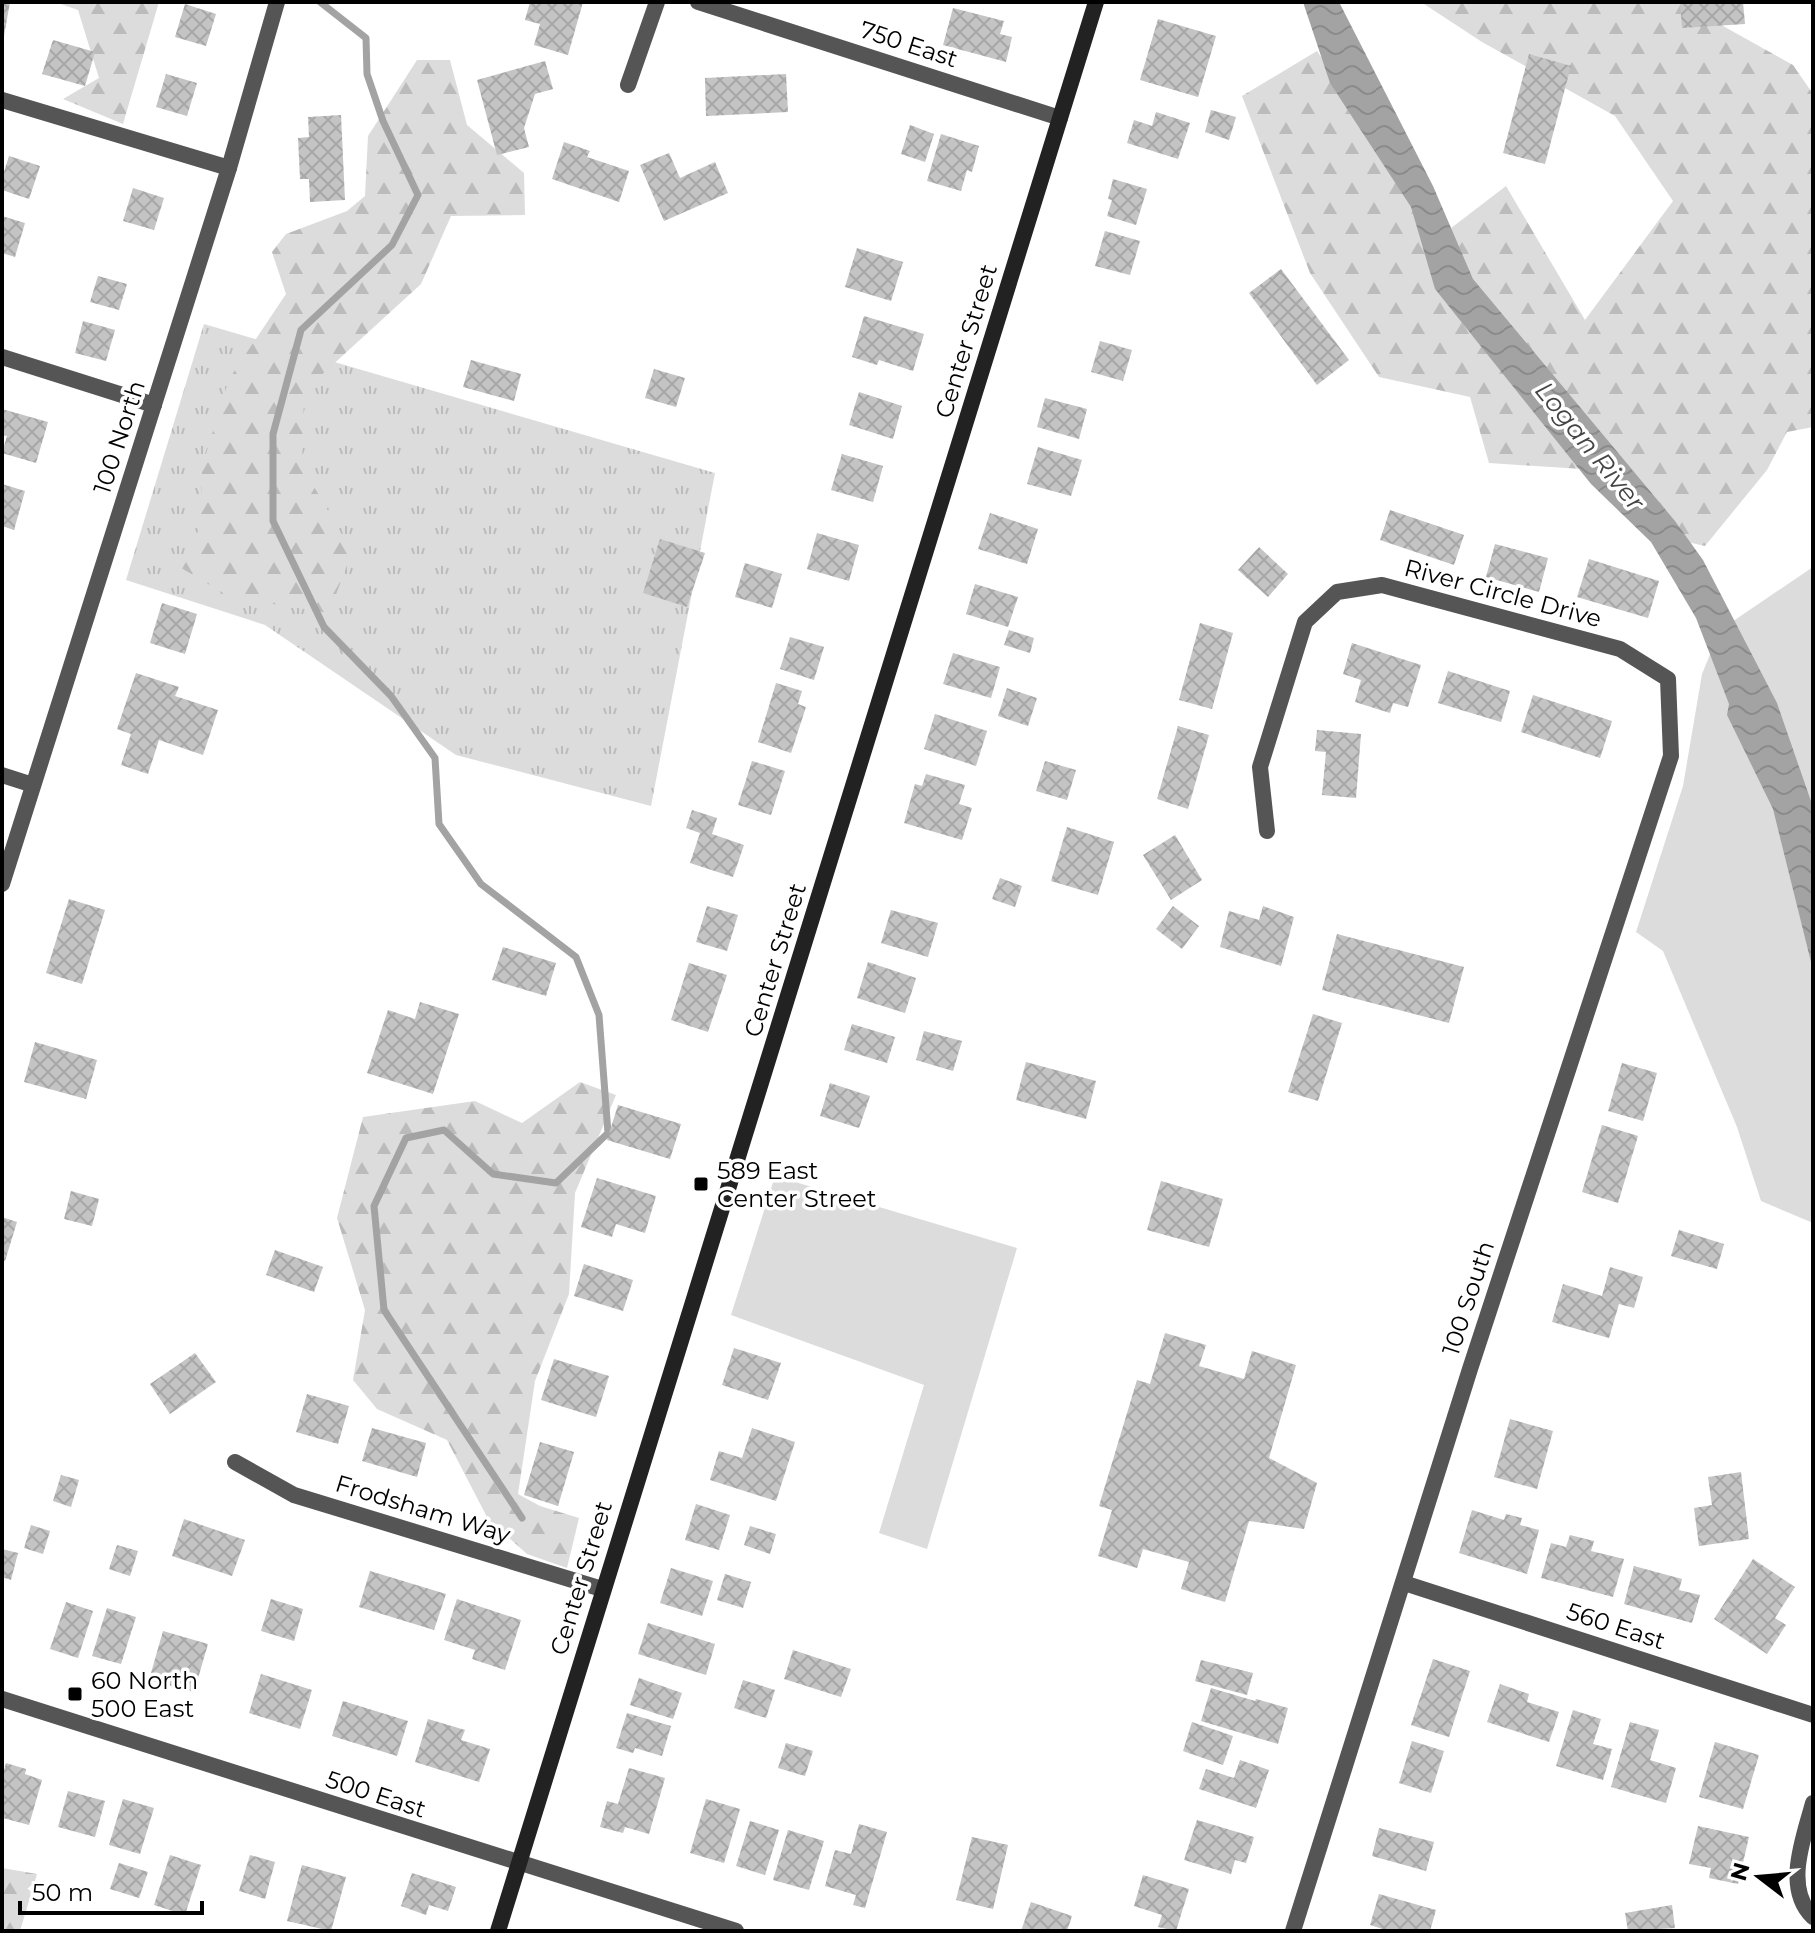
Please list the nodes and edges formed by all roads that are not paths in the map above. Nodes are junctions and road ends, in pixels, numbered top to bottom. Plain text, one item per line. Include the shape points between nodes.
1 (277, 2) edge
2 (657, 2) edge
3 (698, 2) edge
4 (1096, 2) edge
5 (628, 85) dead end
6 (2, 100) edge
7 (1060, 118) junction
8 (229, 168) junction
9 (2, 357) edge
10 (154, 405) junction
11 (1668, 679) joint
12 (2, 775) edge
13 (33, 785) junction
14 (1267, 831) dead end
15 (2, 884) edge
16 (235, 1462) dead end
17 (1404, 1583) junction
18 (602, 1589) junction
19 (2, 1699) edge
20 (1813, 1715) edge
21 (1813, 1803) edge
22 (519, 1864) junction
23 (1811, 1915) edge
24 (498, 1931) edge
25 (736, 1931) edge
26 (1293, 1931) edge

1 - 8 street, 100 North
2 - 5 street
3 - 7 street, 750 East
4 - 7 street, Center Street
6 - 8 street
7 - 18 street, Center Street
8 - 10 street, 100 North
9 - 10 street
10 - 13 street, 100 North
11 - 14 street, River Circle Drive via 1620,649 1382,585 1337,592 1305,622 1260,767
11 - 17 street, 100 South via 1671,756
12 - 13 street
13 - 15 street, 100 North
16 - 18 street, Frodsham Way via 294,1495
17 - 20 street, 560 East
17 - 26 street, 100 South
18 - 22 street, Center Street
19 - 22 street, 500 East
21 - 23 street via 1799,1854 1798,1886
22 - 24 street, Center Street
22 - 25 street, 500 East

